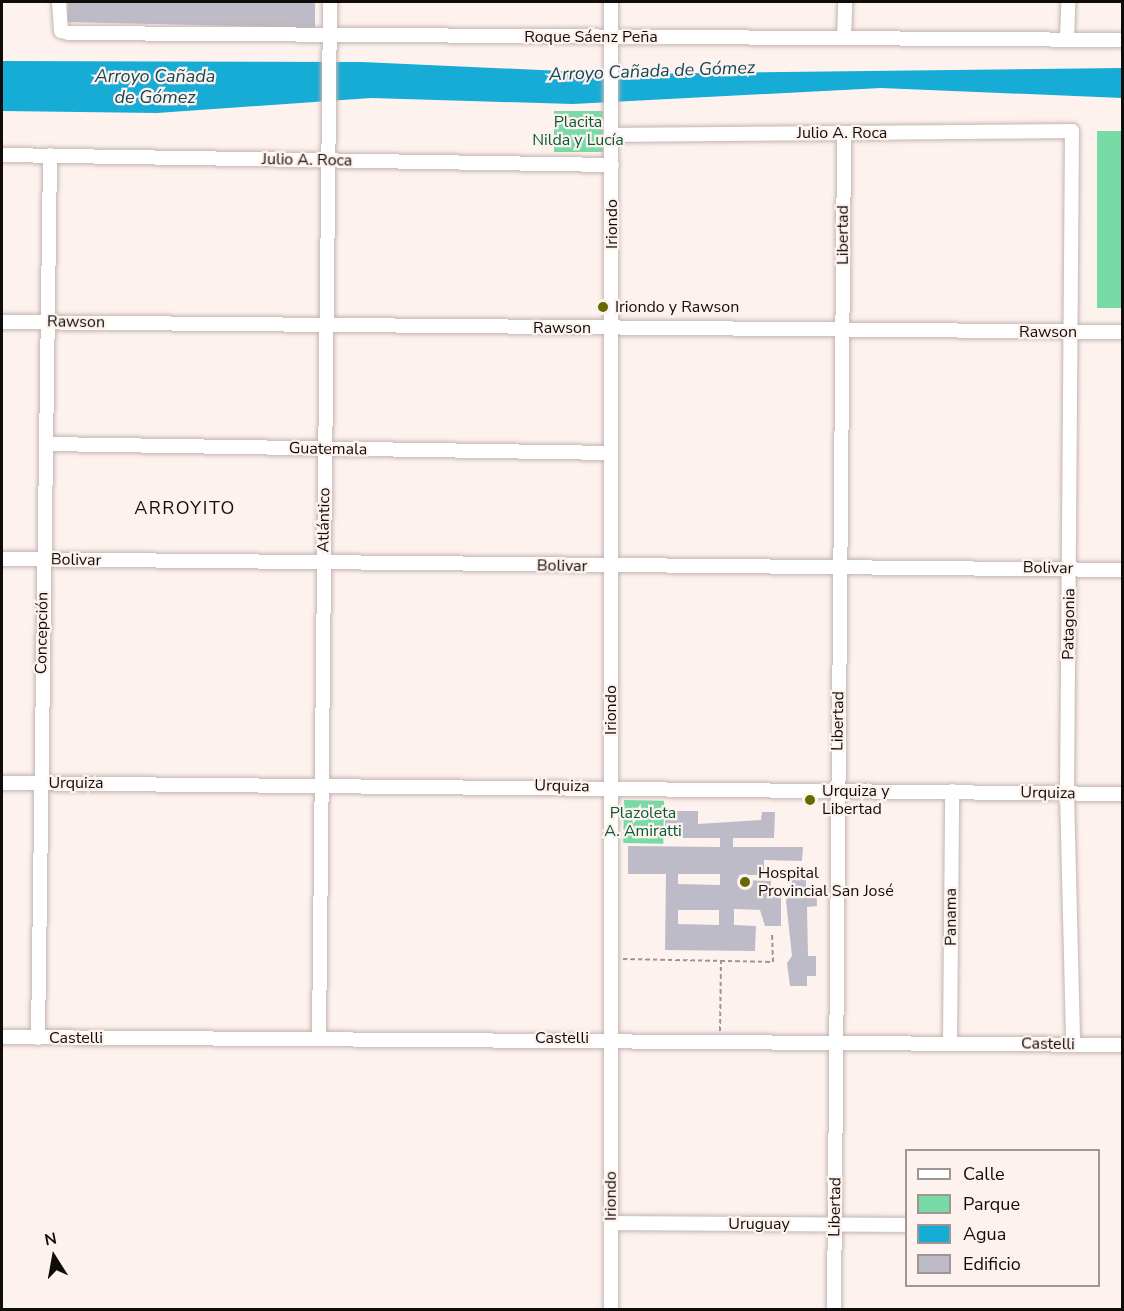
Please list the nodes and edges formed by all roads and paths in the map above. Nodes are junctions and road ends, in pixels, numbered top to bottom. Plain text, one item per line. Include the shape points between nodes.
1 (59, 2) edge
2 (330, 2) edge
3 (611, 2) edge
4 (844, 2) edge
5 (1068, 2) edge
6 (610, 37) junction
7 (844, 38) junction
8 (1067, 40) junction
9 (1122, 40) edge
10 (329, 41) junction
11 (1072, 131) joint
12 (844, 133) junction
13 (611, 135) junction
14 (2, 155) edge
15 (50, 155) junction
16 (330, 160) junction
17 (612, 165) junction
18 (2, 322) edge
19 (49, 322) junction
20 (328, 326) junction
21 (613, 328) junction
22 (843, 330) junction
23 (1074, 332) junction
24 (1122, 332) edge
25 (46, 444) junction
26 (325, 449) junction
27 (611, 453) junction
28 (2, 559) edge
29 (43, 559) junction
30 (323, 563) junction
31 (840, 566) junction
32 (611, 567) junction
33 (1069, 569) junction
34 (1122, 570) edge
35 (2, 783) edge
36 (39, 783) junction
37 (320, 783) junction
38 (612, 786) junction
39 (837, 790) junction
40 (952, 791) junction
41 (1067, 793) junction
42 (1122, 794) edge
43 (772, 934) dead end
44 (611, 958) junction
45 (721, 961) junction
46 (2, 1037) edge
47 (38, 1038) junction
48 (319, 1038) junction
49 (611, 1038) junction
50 (720, 1040) junction
51 (836, 1041) junction
52 (950, 1042) junction
53 (1073, 1044) junction
54 (1122, 1045) edge
55 (611, 1223) junction
56 (834, 1224) junction
57 (905, 1225) edge
58 (611, 1310) edge
59 (834, 1310) edge

1 - 10 street, Roque Sáenz Peña via 61,31
2 - 10 street, Atlántico
3 - 6 street
4 - 7 street
5 - 8 street
6 - 7 street, Roque Sáenz Peña
6 - 10 street, Roque Sáenz Peña
6 - 13 street, Iriondo
7 - 8 street, Roque Sáenz Peña
8 - 9 street, Roque Sáenz Peña
10 - 16 street, Atlántico
11 - 12 street, Julio A. Roca
11 - 23 street, Patagonia
12 - 13 street, Julio A. Roca
12 - 22 street, Libertad
13 - 17 street, Iriondo
14 - 15 street, Julio A. Roca
15 - 16 street, Julio A. Roca
15 - 19 street, Concepción
16 - 17 street, Julio A. Roca
16 - 20 street, Atlántico
17 - 21 street, Iriondo
18 - 19 street, Rawson
19 - 20 street, Rawson
19 - 25 street, Concepción
20 - 21 street, Rawson
20 - 26 street, Atlántico
21 - 22 street, Rawson
21 - 27 street, Iriondo
22 - 23 street, Rawson
22 - 31 street, Libertad
23 - 24 street, Rawson
23 - 33 street, Patagonia
25 - 26 street, Guatemala
25 - 29 street, Concepción
26 - 27 street, Guatemala
26 - 30 street, Atlántico
27 - 32 street, Iriondo
28 - 29 street, Bolivar
29 - 30 street, Bolivar
29 - 36 street, Concepción
30 - 32 street, Bolivar
30 - 37 street, Atlántico
31 - 32 street, Bolivar
31 - 33 street, Bolivar
31 - 39 street, Libertad
32 - 38 street, Iriondo
33 - 34 street, Bolivar
33 - 41 street, Patagonia
35 - 36 street, Urquiza
36 - 37 street, Urquiza
36 - 47 street, Concepción
37 - 38 street, Urquiza
37 - 48 street, Atlántico
38 - 39 street, Urquiza
38 - 44 street, Iriondo
39 - 40 street, Urquiza
39 - 51 street, Libertad
40 - 41 street, Urquiza
40 - 52 street, Panama
41 - 42 street, Urquiza
41 - 53 street, Patagonia
43 - 45 path via 773,962
44 - 45 path
44 - 49 street, Iriondo
45 - 50 path
46 - 47 street, Castelli
47 - 48 street, Castelli
48 - 49 street, Castelli
49 - 50 street, Castelli
49 - 55 street, Iriondo
50 - 51 street, Castelli
51 - 52 street, Castelli
51 - 56 street, Libertad
52 - 53 street, Castelli
53 - 54 street, Castelli
55 - 56 street, Uruguay
55 - 58 street, Iriondo
56 - 57 street, Uruguay
56 - 59 street, Libertad

